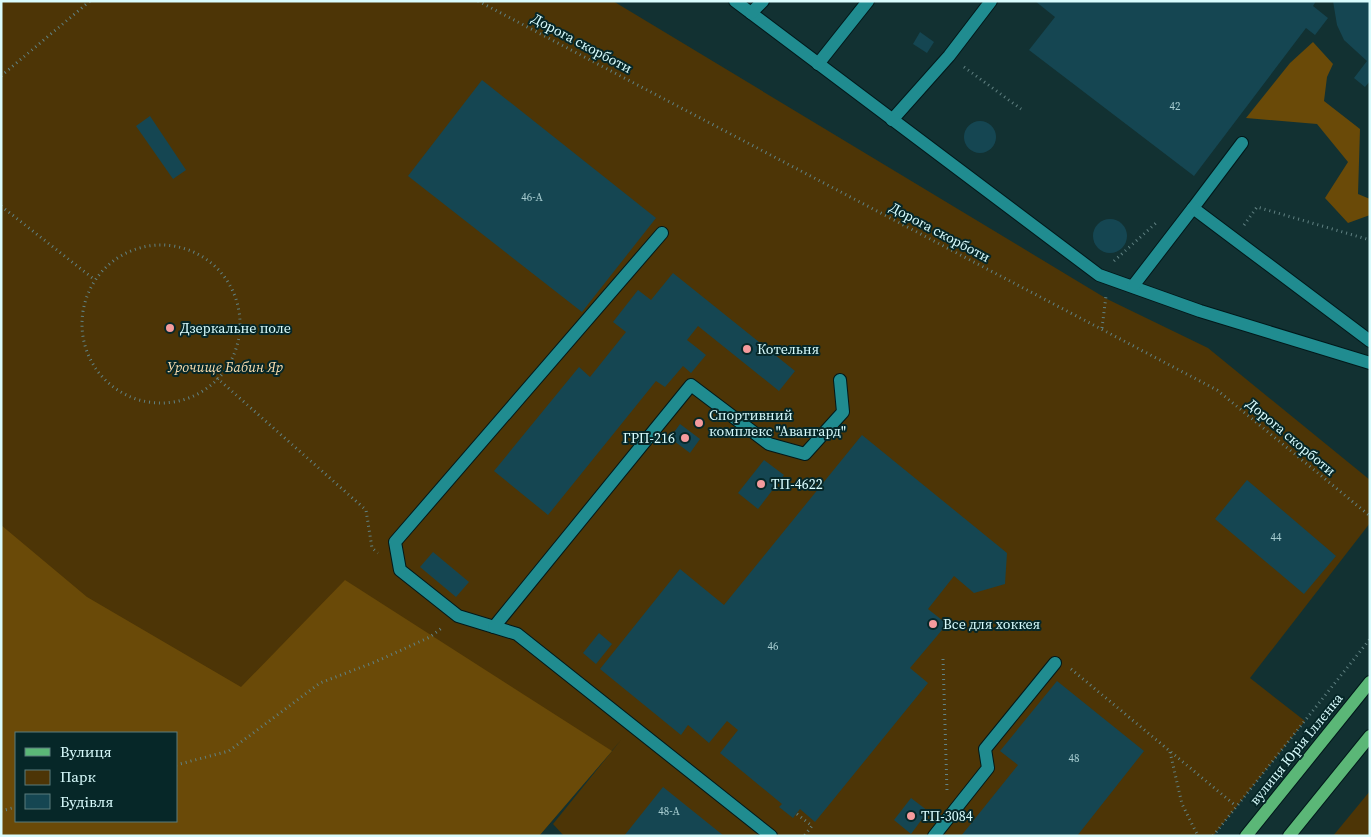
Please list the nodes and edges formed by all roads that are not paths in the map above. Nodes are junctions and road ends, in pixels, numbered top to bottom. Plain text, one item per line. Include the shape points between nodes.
1 (735, 1) edge
2 (763, 1) edge
3 (868, 1) edge
4 (991, 1) edge
5 (751, 13) junction
6 (818, 64) junction
7 (892, 120) junction
8 (1242, 143) dead end
9 (1193, 208) junction
10 (662, 233) dead end
11 (1133, 286) junction
12 (1370, 341) edge
13 (1370, 363) edge
14 (840, 380) dead end
15 (494, 627) junction
16 (1055, 663) road end
17 (1370, 682) edge
18 (1370, 736) edge
19 (771, 836) edge
20 (934, 836) edge
21 (1246, 836) edge
22 (1289, 836) edge

1 - 5 lane
2 - 5 lane
3 - 6 lane
4 - 7 lane via 949,56
5 - 6 lane
6 - 7 lane
7 - 11 lane via 1099,275
8 - 9 lane
9 - 11 lane
9 - 12 lane
10 - 15 lane via 395,542 400,570 458,616
11 - 13 lane via 1200,311
14 - 15 lane via 843,412 805,454 769,444 691,385
15 - 19 lane via 517,634
16 - 20 lane via 985,748 988,768
17 - 21 main road, вулиця Юрія Іллєнка
18 - 22 main road

